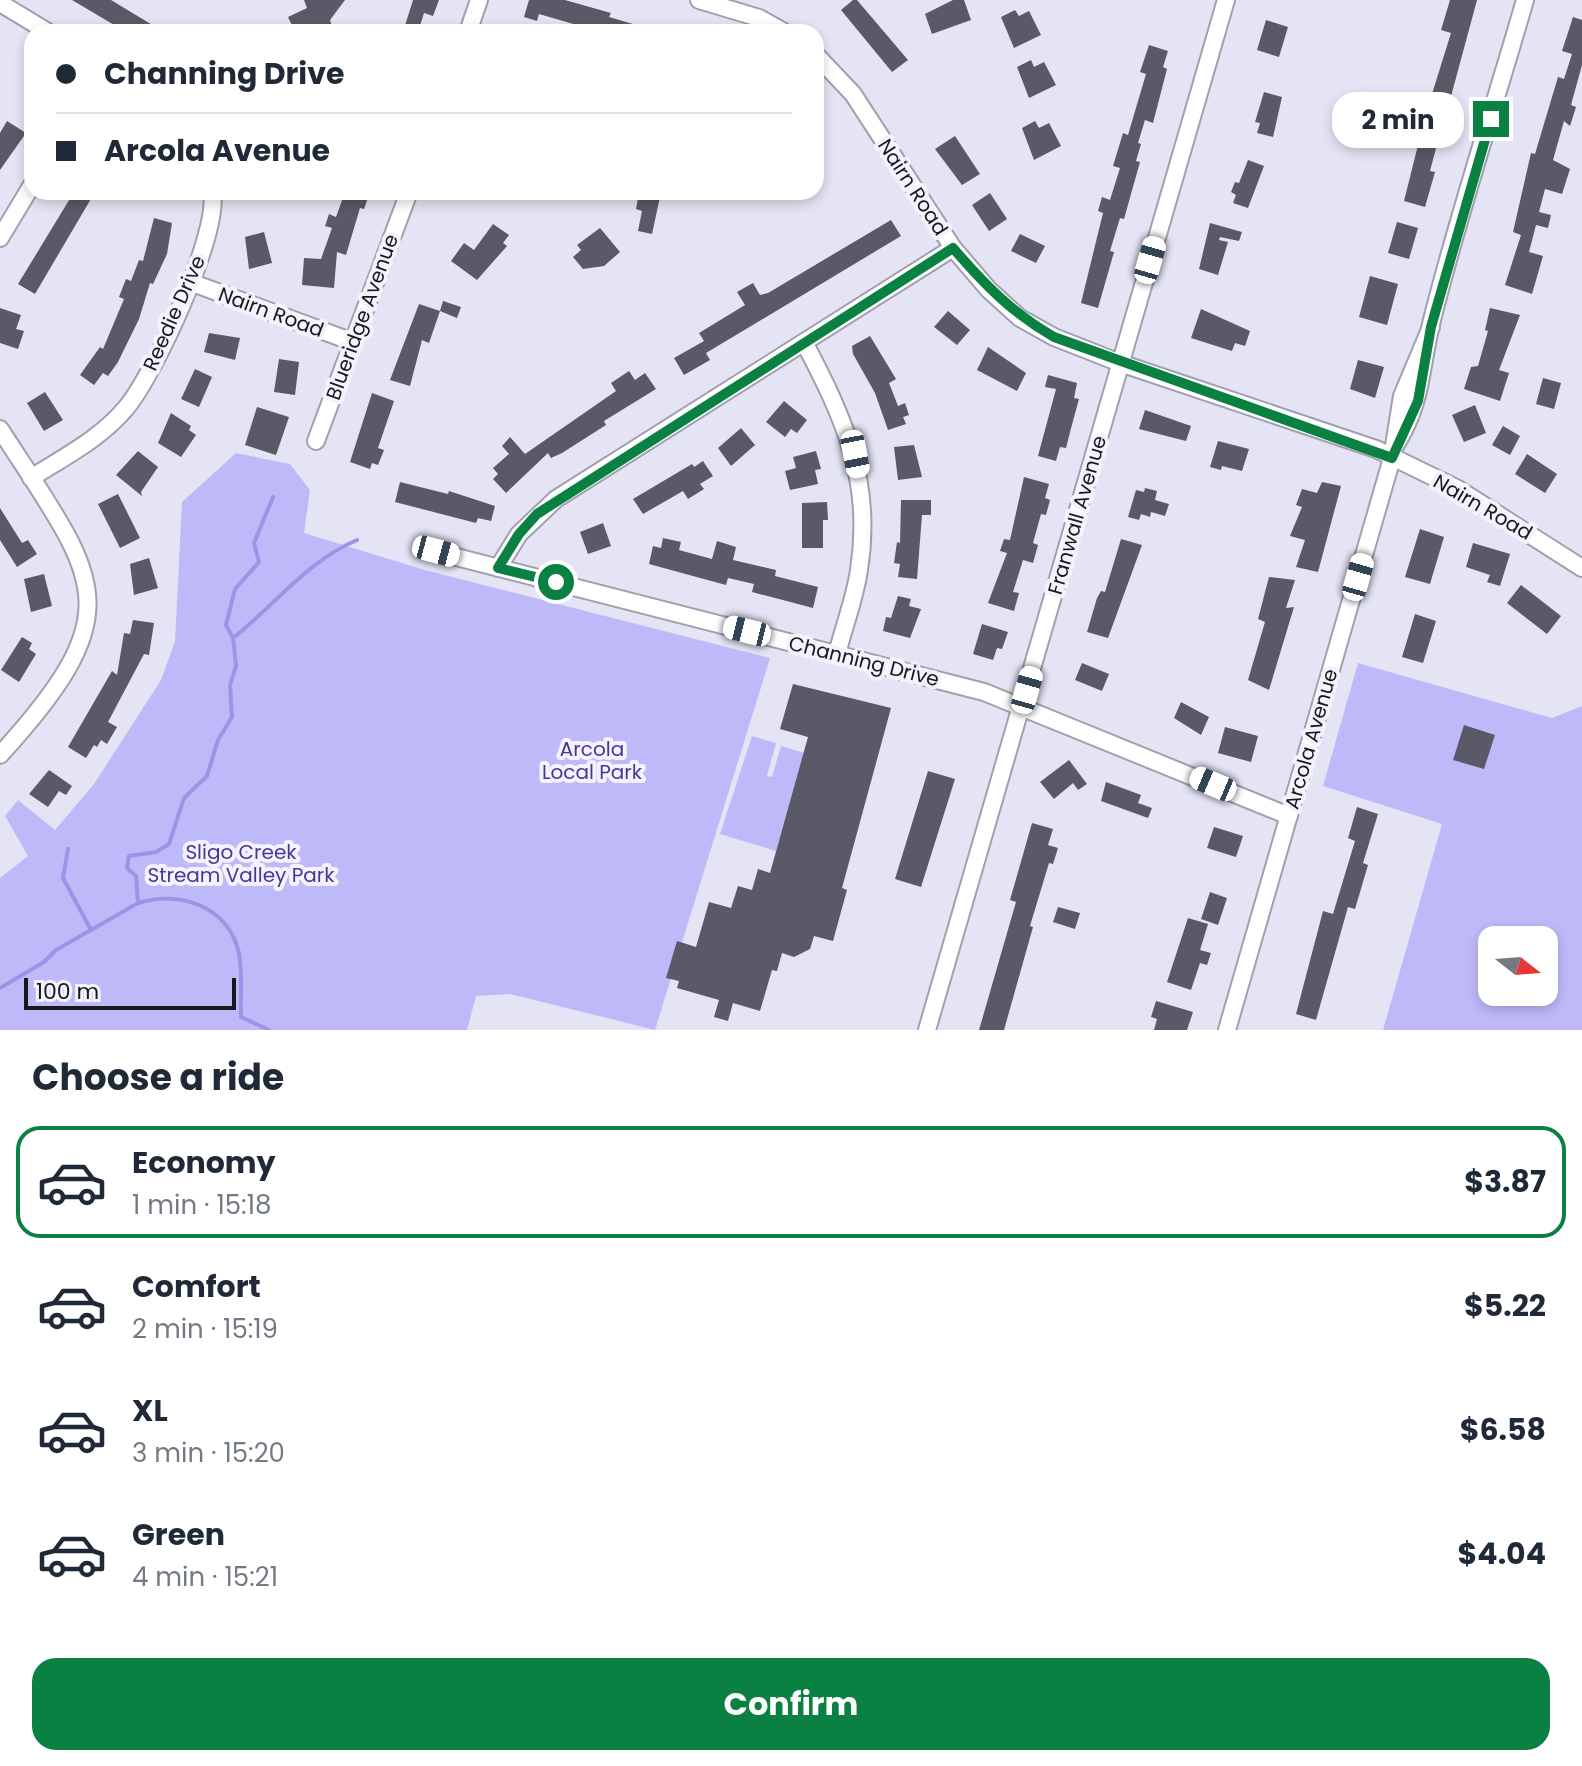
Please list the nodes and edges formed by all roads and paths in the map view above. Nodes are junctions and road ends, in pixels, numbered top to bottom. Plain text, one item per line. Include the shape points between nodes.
1 (479, 0) edge
2 (699, 0) edge
3 (1226, 0) edge
4 (1525, 0) edge
5 (0, 3) edge
6 (35, 24) edge
7 (471, 24) edge
8 (770, 24) edge
9 (824, 63) edge
10 (24, 198) edge
11 (211, 200) edge
12 (406, 200) edge
13 (0, 238) edge
14 (953, 248) junction
15 (190, 282) junction
16 (353, 342) junction
17 (804, 342) junction
18 (1120, 363) junction
19 (0, 429) edge
20 (316, 441) dead end
21 (1393, 452) junction
22 (31, 478) junction
23 (425, 549) dead end
24 (498, 568) junction
25 (1582, 568) edge
26 (837, 654) junction
27 (1022, 705) junction
28 (0, 755) edge
29 (1289, 816) junction
30 (927, 1030) edge
31 (1227, 1030) edge

1 - 7 street
2 - 8 street
3 - 18 street, Franwall Avenue
4 - 21 street, Arcola Avenue via 1431,327 1418,401
5 - 6 street
9 - 14 street, Nairn Road via 853,94
10 - 13 street
11 - 15 street, Reedie Drive via 208,236
12 - 16 street, Blueridge Avenue
14 - 17 street
14 - 18 street, Nairn Road via 1020,318
15 - 16 street, Nairn Road
15 - 22 street, Reedie Drive via 157,358 127,407 96,437
16 - 20 street, Blueridge Avenue
17 - 24 street via 556,499 519,534
17 - 26 street via 840,410 862,495 859,573
18 - 21 street, Nairn Road
18 - 27 street, Franwall Avenue
19 - 22 street
21 - 25 street, Nairn Road
21 - 29 street, Arcola Avenue
22 - 28 street via 76,548 87,578 90,611 71,664 38,714
23 - 24 street, Channing Drive
24 - 26 street, Channing Drive
26 - 27 street, Channing Drive
27 - 29 street, Channing Drive
27 - 30 street, Franwall Avenue
29 - 31 street, Arcola Avenue

